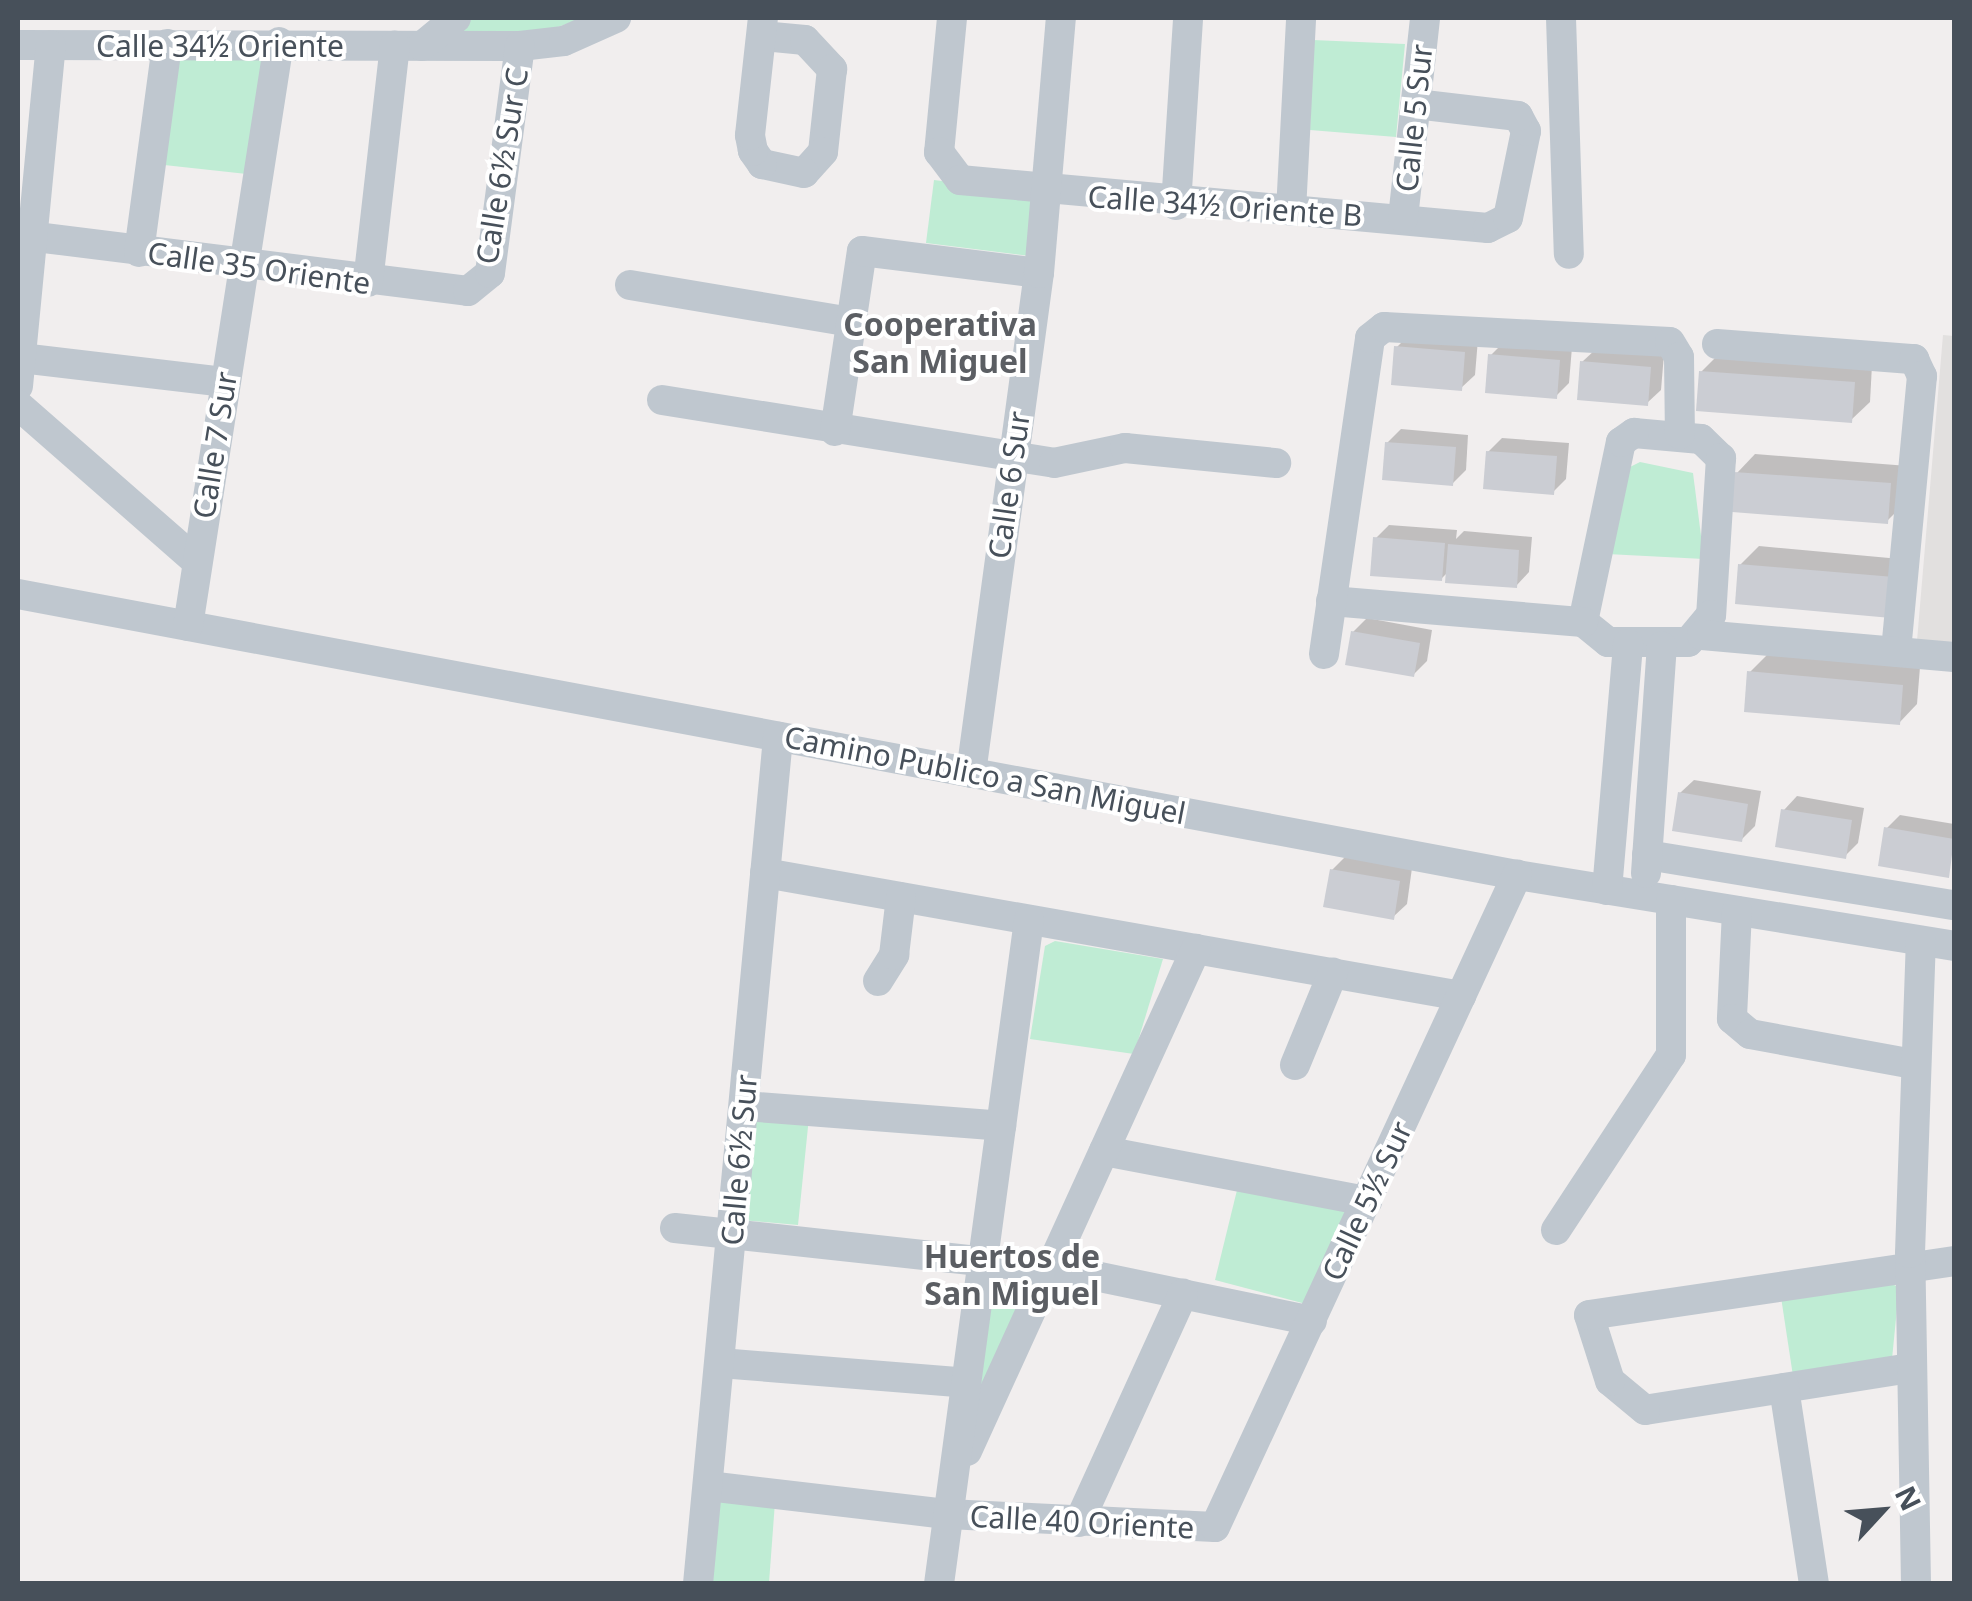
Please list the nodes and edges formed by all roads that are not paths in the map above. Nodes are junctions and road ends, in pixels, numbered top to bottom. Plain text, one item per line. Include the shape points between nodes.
1 (456, 18) edge
2 (616, 18) edge
3 (952, 18) edge
4 (1061, 18) edge
5 (1188, 18) edge
6 (1301, 18) edge
7 (1424, 18) edge
8 (1561, 18) edge
9 (763, 27) edge
10 (179, 35) edge
11 (296, 35) edge
12 (414, 36) edge
13 (807, 36) edge
14 (62, 37) edge
15 (18, 45) edge
16 (520, 46) junction
17 (1416, 104) junction
18 (1048, 194) junction
19 (1176, 205) junction
20 (1291, 212) junction
21 (1403, 218) junction
22 (36, 237) junction
23 (138, 252) junction
24 (1569, 254) dead end
25 (246, 264) junction
26 (1040, 273) junction
27 (368, 282) junction
28 (480, 284) joint
29 (630, 285) dead end
30 (851, 322) junction
31 (1717, 344) dead end
32 (19, 372) edge
33 (224, 382) junction
34 (662, 400) dead end
35 (18, 406) edge
36 (835, 431) junction
37 (1680, 434) junction
38 (1012, 456) junction
39 (1276, 464) dead end
40 (196, 561) junction
41 (18, 594) edge
42 (1331, 601) junction
43 (1583, 622) junction
44 (188, 626) junction
45 (1702, 635) junction
46 (1628, 644) junction
47 (1662, 646) junction
48 (1896, 652) junction
49 (1324, 654) dead end
50 (1954, 657) edge
51 (778, 736) junction
52 (971, 773) junction
53 (1647, 856) junction
54 (765, 873) junction
55 (1517, 875) junction
56 (1608, 890) junction
57 (901, 897) junction
58 (1658, 898) junction
59 (1954, 905) edge
60 (1737, 910) junction
61 (1029, 920) junction
62 (1921, 940) junction
63 (1954, 946) edge
64 (1196, 949) junction
65 (1333, 974) junction
66 (878, 981) dead end
67 (1461, 996) junction
68 (1913, 1064) junction
69 (1295, 1065) dead end
70 (744, 1106) junction
71 (1001, 1126) junction
72 (1104, 1151) junction
73 (1368, 1200) junction
74 (675, 1228) dead end
75 (1556, 1230) dead end
76 (732, 1234) junction
77 (983, 1260) junction
78 (1954, 1261) edge
79 (1910, 1266) junction
80 (1048, 1272) junction
81 (1183, 1294) junction
82 (1312, 1322) junction
83 (720, 1364) junction
84 (1910, 1368) junction
85 (966, 1383) junction
86 (1784, 1388) junction
87 (952, 1482) junction
88 (708, 1486) junction
89 (948, 1514) junction
90 (1080, 1522) junction
91 (1216, 1526) joint
92 (698, 1584) edge
93 (939, 1584) edge
94 (1814, 1584) edge
95 (1916, 1584) edge

1 - 12 street
2 - 16 street, Calle 34½ Oriente via 564,42
3 - 18 street, Calle 34½ Oriente B via 939,152 949,176
4 - 18 street, Calle 6 Sur
5 - 19 street
6 - 20 street
7 - 17 street, Calle 5 Sur
8 - 24 street
9 - 13 street
9 - 13 street via 752,152 762,164 804,172 817,166 832,69
10 - 11 street, Calle 34½ Oriente
10 - 14 street, Calle 34½ Oriente
10 - 23 street
11 - 12 street, Calle 34½ Oriente
11 - 25 street, Calle 7 Sur
12 - 16 street, Calle 34½ Oriente
12 - 27 street
14 - 15 street, Calle 34½ Oriente
14 - 22 street
16 - 28 street, Calle 6½ Sur C via 490,273
17 - 21 street, Calle 5 Sur
17 - 21 street, Calle 34½ Oriente B via 1518,116 1526,131 1508,218 1488,228
18 - 19 street, Calle 34½ Oriente B
18 - 26 street, Calle 6 Sur
19 - 20 street, Calle 34½ Oriente B
20 - 21 street, Calle 34½ Oriente B
22 - 23 street, Calle 35 Oriente
22 - 32 street
23 - 25 street, Calle 35 Oriente
25 - 27 street, Calle 35 Oriente
25 - 33 street, Calle 7 Sur
26 - 30 street via 862,251
26 - 38 street, Calle 6 Sur
27 - 28 street, Calle 35 Oriente via 449,294
29 - 30 street
30 - 36 street
31 - 48 street via 1914,359 1922,376
32 - 33 street
33 - 40 street, Calle 7 Sur
34 - 36 street
35 - 40 street
36 - 38 street
37 - 42 street via 1679,357 1670,342 1384,327 1370,338
37 - 43 street via 1634,433 1621,442
37 - 45 street via 1720,458 1712,615
38 - 39 street via 1064,462 1125,448
38 - 52 street, Calle 6 Sur
40 - 44 street, Calle 7 Sur
41 - 44 street, Camino Publico a San Miguel
42 - 43 street
42 - 49 street
43 - 46 street via 1591,636
44 - 51 street, Camino Publico a San Miguel
45 - 47 street
45 - 48 street
46 - 47 street
46 - 56 street
47 - 53 street
48 - 50 street
51 - 52 street, Camino Publico a San Miguel
51 - 54 street, Calle 6½ Sur
52 - 55 street, Camino Publico a San Miguel
53 - 58 street
53 - 59 street
54 - 57 street
54 - 70 street, Calle 6½ Sur
55 - 56 street, Camino Publico a San Miguel
55 - 67 street, Calle 5½ Sur
56 - 58 street, Camino Publico a San Miguel
57 - 61 street
57 - 66 street via 894,955
58 - 60 street, Camino Publico a San Miguel
58 - 75 street via 1671,1055
60 - 62 street, Camino Publico a San Miguel
60 - 68 street via 1732,1019 1750,1034
61 - 64 street
61 - 71 street
62 - 63 street, Camino Publico a San Miguel
62 - 68 street
64 - 65 street
64 - 72 street
65 - 67 street
65 - 69 street
67 - 73 street, Calle 5½ Sur
68 - 79 street
70 - 71 street
70 - 76 street, Calle 6½ Sur
71 - 77 street
72 - 73 street
72 - 80 street
73 - 82 street, Calle 5½ Sur
74 - 76 street
76 - 77 street
76 - 83 street, Calle 6½ Sur
77 - 80 street
77 - 85 street
78 - 79 street
79 - 84 street
79 - 86 street via 1588,1315 1610,1381 1628,1405 1645,1410
80 - 81 street
80 - 87 street
81 - 82 street
81 - 90 street
82 - 91 street, Calle 5½ Sur
83 - 85 street
83 - 88 street, Calle 6½ Sur
84 - 86 street
84 - 95 street
85 - 87 street
86 - 94 street
87 - 89 street
88 - 89 street, Calle 40 Oriente
88 - 92 street, Calle 6½ Sur
89 - 90 street, Calle 40 Oriente
89 - 93 street
90 - 91 street, Calle 40 Oriente

